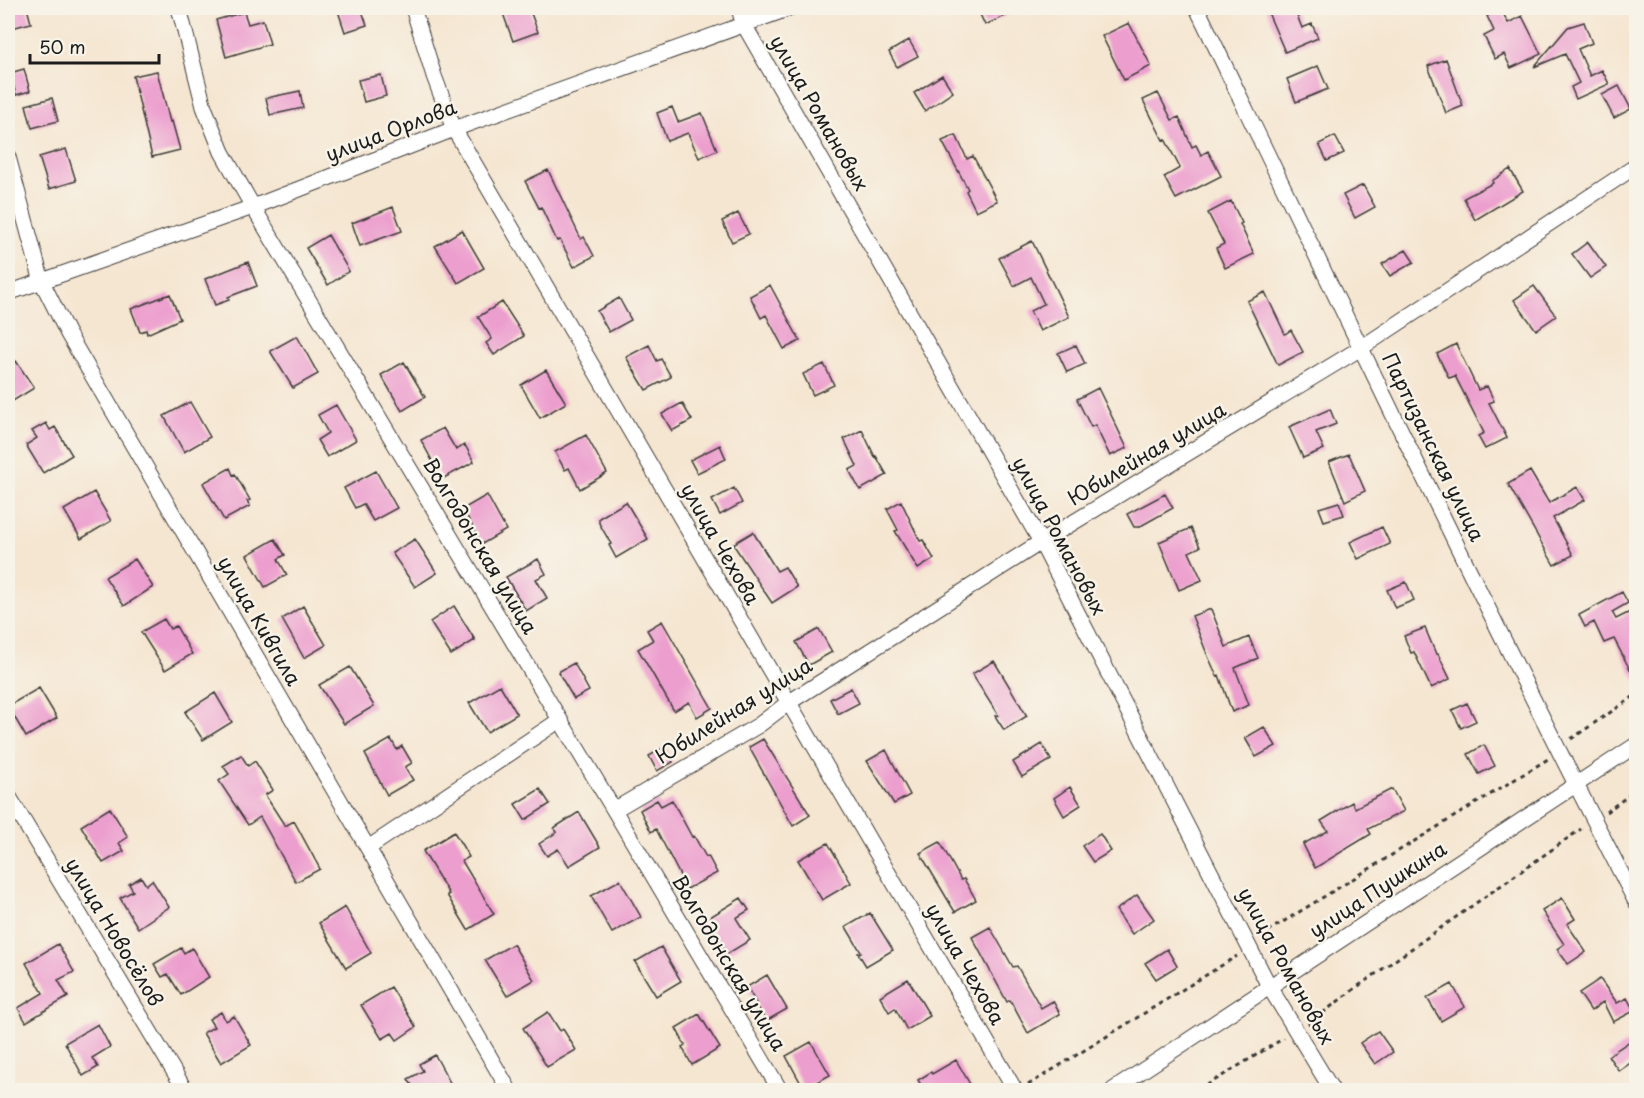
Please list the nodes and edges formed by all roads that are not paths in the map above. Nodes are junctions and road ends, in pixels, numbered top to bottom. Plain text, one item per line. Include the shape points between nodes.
1 (179, 8) edge
2 (413, 8) edge
3 (739, 8) edge
4 (790, 8) edge
5 (1197, 8) edge
6 (743, 23) junction
7 (454, 129) junction
8 (8, 157) edge
9 (1636, 166) edge
10 (253, 207) junction
11 (42, 282) junction
12 (8, 293) edge
13 (1361, 348) junction
14 (1041, 542) junction
15 (788, 703) junction
16 (560, 720) junction
17 (1636, 745) edge
18 (1576, 786) junction
19 (8, 795) edge
20 (614, 810) junction
21 (368, 848) junction
22 (1636, 902) edge
23 (1269, 986) junction
24 (184, 1090) edge
25 (509, 1090) edge
26 (780, 1090) edge
27 (1017, 1090) edge
28 (1113, 1090) edge
29 (1332, 1090) edge

1 - 10 street, Волгодонская улица via 204,107 222,152
2 - 7 street, улица Чехова
3 - 6 street, улица Романовых
4 - 6 street, улица Орлова
5 - 13 street, Партизанская улица
6 - 7 street, улица Орлова
6 - 14 street, улица Романовых
7 - 10 street, улица Орлова
7 - 15 street, улица Чехова
8 - 11 street, улица Кивгила
9 - 13 street, Юбилейная улица
10 - 11 street, улица Орлова
10 - 16 street, Волгодонская улица
11 - 12 street, улица Орлова
11 - 21 street, улица Кивгила via 68,334
13 - 14 street, Юбилейная улица
13 - 18 street, Партизанская улица
14 - 15 street, Юбилейная улица
14 - 23 street, улица Романовых
15 - 20 street, Юбилейная улица
15 - 27 street, улица Чехова
16 - 20 street, Волгодонская улица
16 - 21 street
17 - 18 street, улица Пушкина
18 - 22 street, Партизанская улица
18 - 23 street, улица Пушкина
19 - 24 street, улица Новосёлов
20 - 26 street, Волгодонская улица
21 - 25 street, улица Кивгила
23 - 28 street, улица Пушкина
23 - 29 street, улица Романовых

